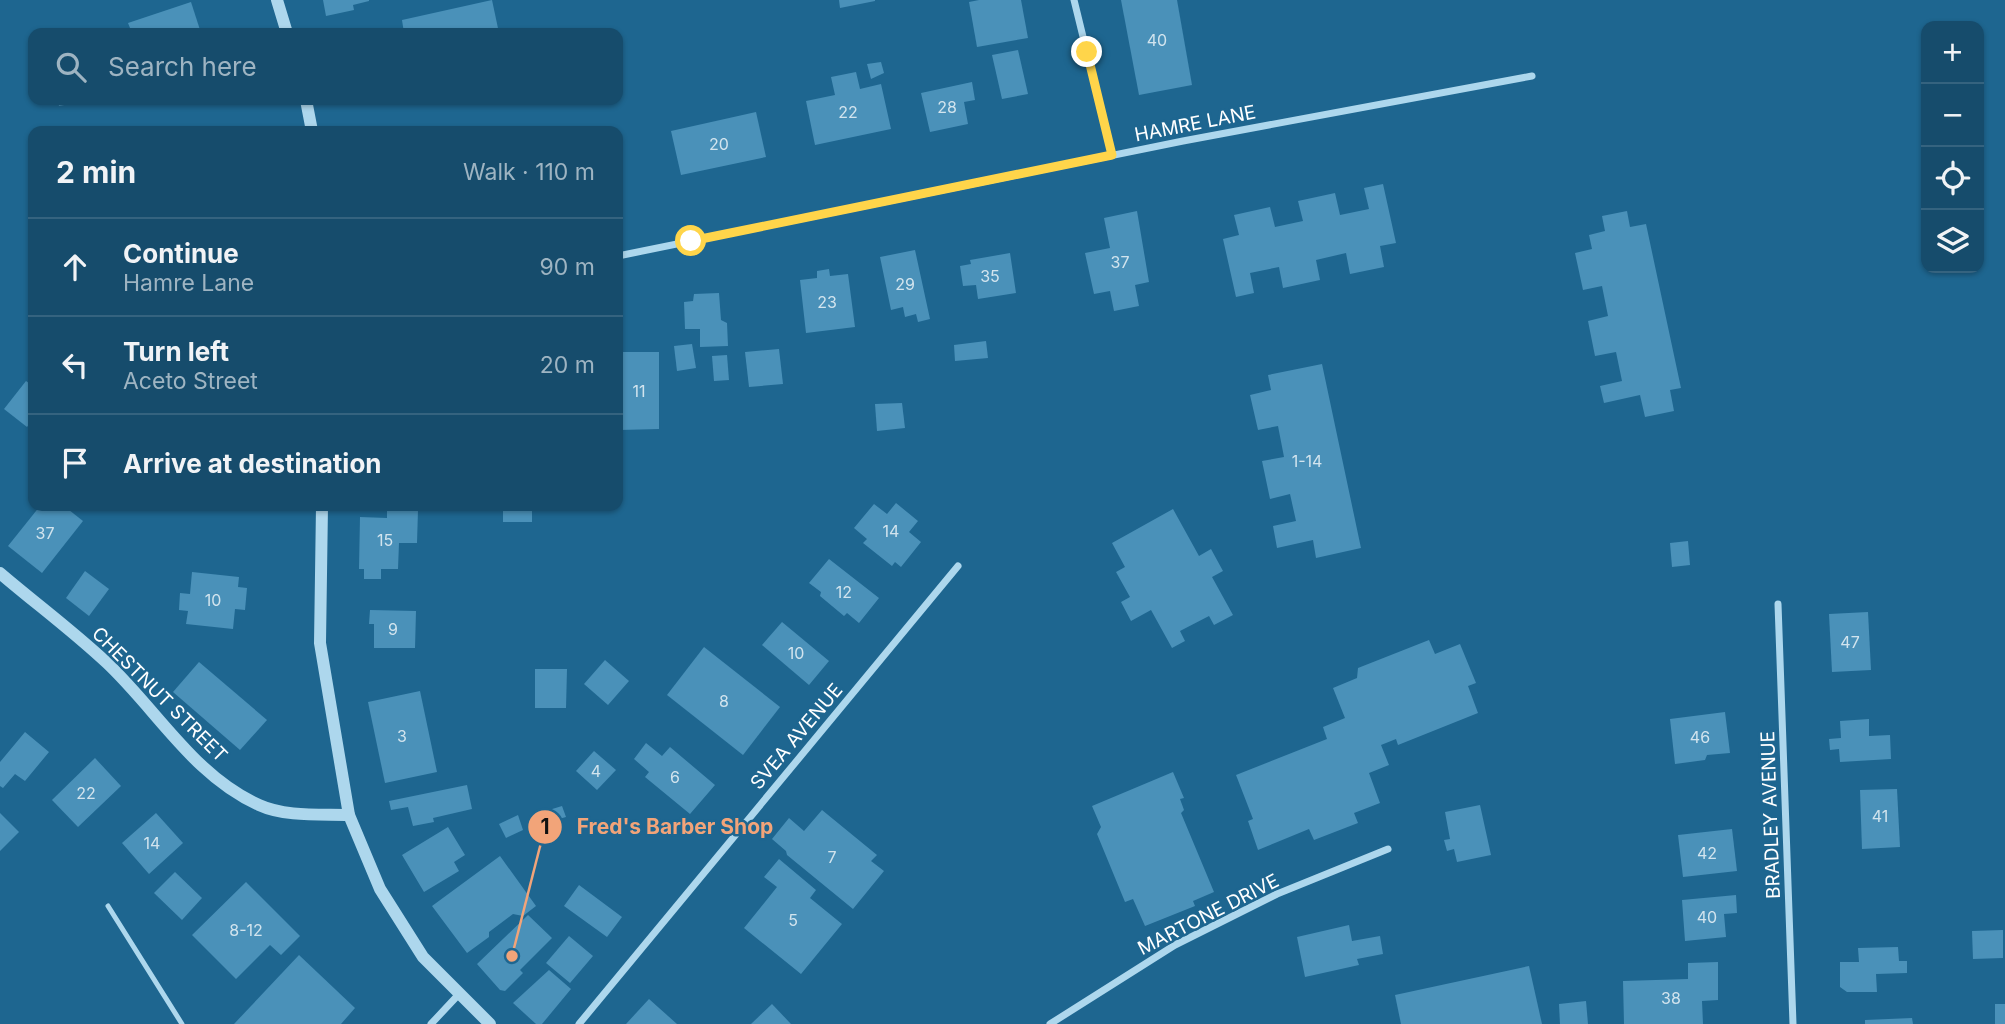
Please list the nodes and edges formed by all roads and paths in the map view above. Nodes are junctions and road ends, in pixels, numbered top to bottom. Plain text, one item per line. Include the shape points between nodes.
1 (277, 0) edge
2 (1074, 0) edge
3 (285, 28) edge
4 (1532, 76) dead end
5 (307, 105) edge
6 (311, 126) edge
7 (1112, 155) junction
8 (623, 255) edge
9 (322, 511) edge
10 (958, 566) dead end
11 (0, 573) edge
12 (1777, 604) dead end
13 (349, 815) junction
14 (1388, 849) dead end
15 (108, 906) dead end
16 (460, 993) junction
17 (182, 1024) edge
18 (431, 1024) edge
19 (490, 1024) edge
20 (579, 1024) edge
21 (1050, 1024) edge
22 (1793, 1024) edge

1 - 3 street
2 - 7 street
4 - 7 street, HAMRE LANE
5 - 6 street
7 - 8 street, HAMRE LANE
9 - 13 street via 320,643
10 - 20 street, SVEA AVENUE
11 - 13 street, CHESTNUT STREET via 108,664 169,733 238,794 282,811
12 - 22 street, BRADLEY AVENUE
13 - 16 street via 380,889 423,957
14 - 21 street, MARTONE DRIVE via 1277,894 1175,945
15 - 17 lane
16 - 18 street
16 - 19 street

